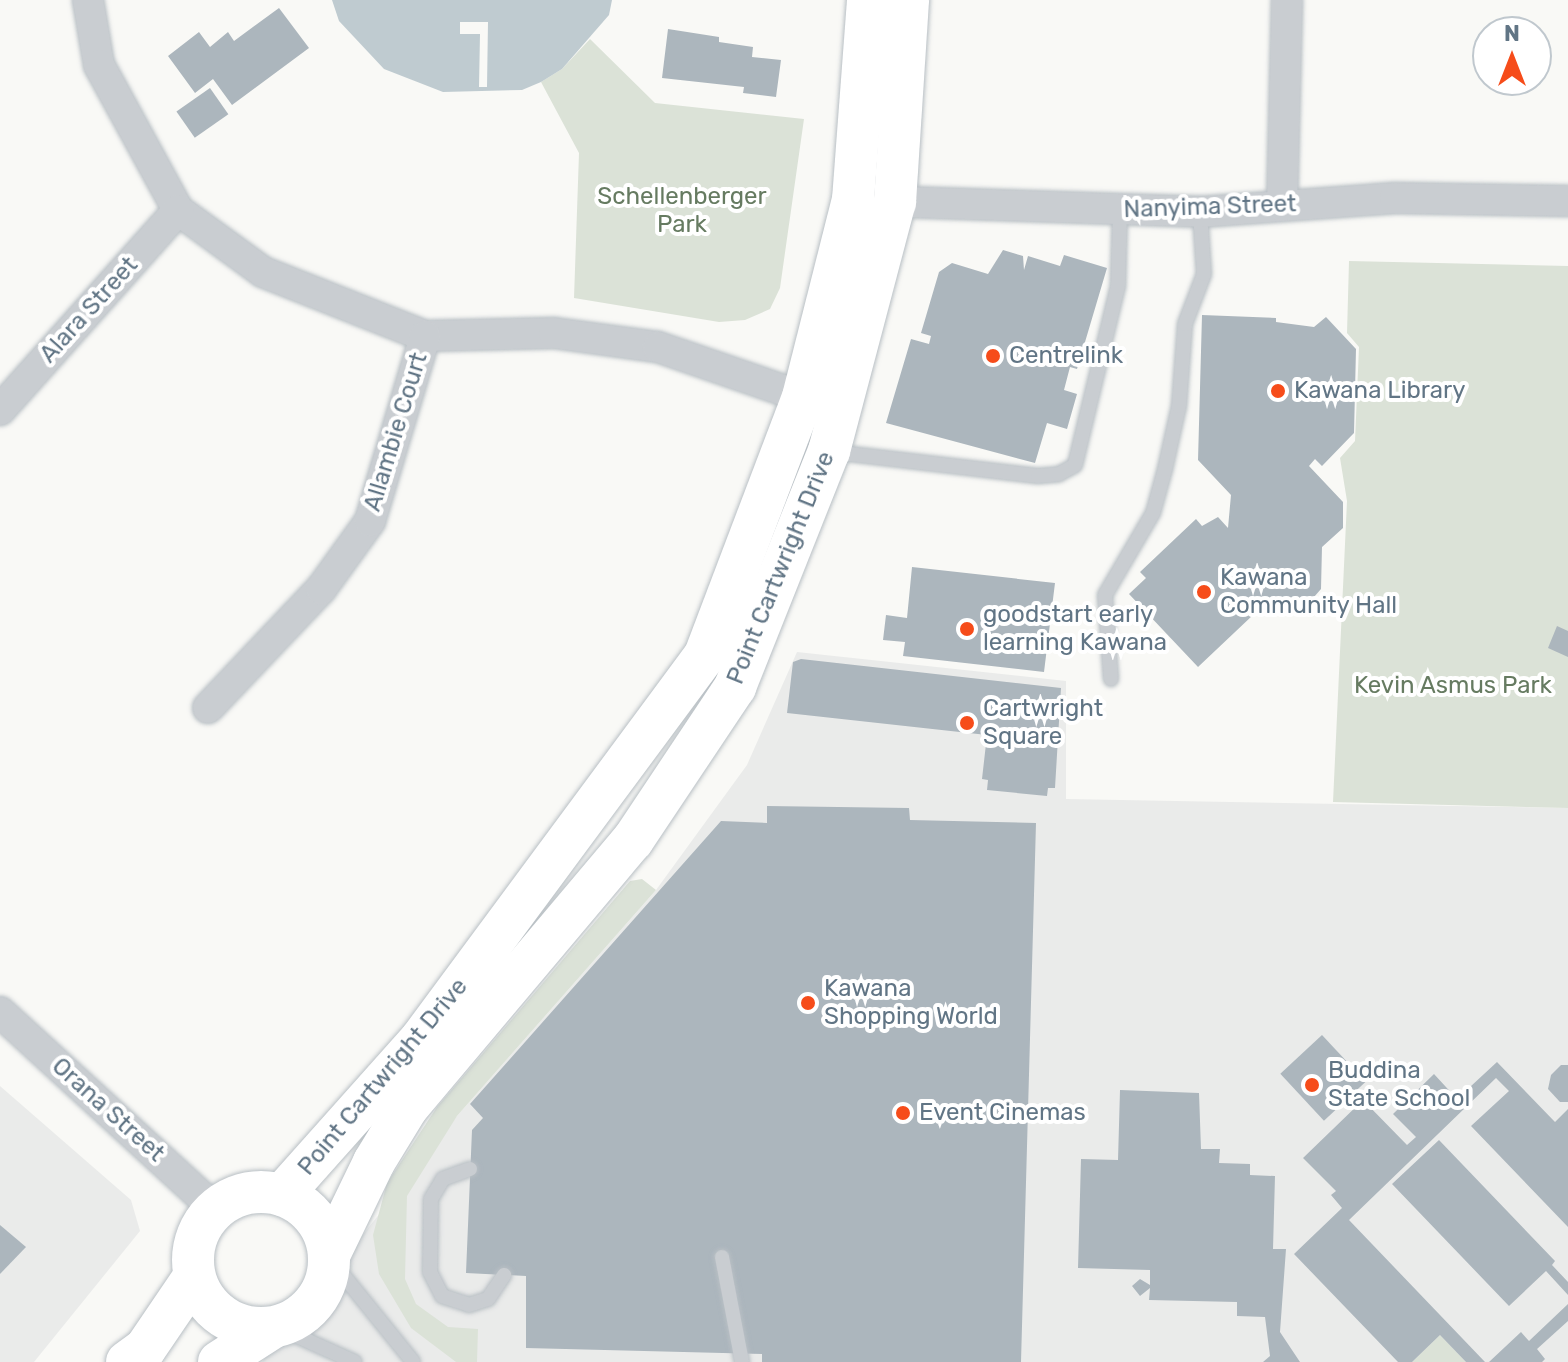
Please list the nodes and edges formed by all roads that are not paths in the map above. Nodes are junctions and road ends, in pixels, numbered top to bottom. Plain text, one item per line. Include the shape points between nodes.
1 (88, 0) edge
2 (868, 0) edge
3 (908, 0) edge
4 (1287, 0) edge
5 (853, 200) junction
6 (1568, 201) edge
7 (895, 202) junction
8 (1282, 206) junction
9 (178, 210) junction
10 (1120, 210) junction
11 (1200, 212) junction
12 (425, 336) junction
13 (803, 397) junction
14 (0, 410) edge
15 (829, 451) junction
16 (1111, 679) dead end
17 (208, 708) dead end
18 (0, 1012) edge
19 (470, 1169) dead end
20 (282, 1195) junction
21 (215, 1209) junction
22 (330, 1256) junction
23 (722, 1257) dead end
24 (504, 1275) dead end
25 (194, 1277) junction
26 (275, 1328) junction
27 (408, 1356) edge
28 (127, 1362) edge
29 (219, 1362) edge
30 (355, 1362) edge
31 (421, 1362) edge
32 (742, 1362) edge

1 - 9 street via 99,65
2 - 5 main road, Point Cartwright Drive
3 - 7 main road, Point Cartwright Drive
4 - 8 street
5 - 7 street, Nanyima Street
5 - 13 main road, Point Cartwright Drive
6 - 8 street, Nanyima Street via 1395,198
7 - 10 street, Nanyima Street
7 - 15 main road, Point Cartwright Drive
8 - 11 street, Nanyima Street
9 - 12 street via 263,272
9 - 14 street, Alara Street
10 - 11 street, Nanyima Street
10 - 15 lane via 1118,286 1075,465 1059,474 1038,476
11 - 16 lane via 1204,274 1185,324 1179,406 1165,469 1153,513 1105,595
12 - 13 street via 554,333 658,347
12 - 17 street, Allambie Court via 370,521 321,589
13 - 20 main road, Point Cartwright Drive via 705,655 421,1039
15 - 22 main road, Point Cartwright Drive via 735,687 633,840 407,1108 374,1162
18 - 21 street, Orana Street
19 - 24 lane via 443,1179 431,1199 430,1272 442,1296 469,1305 488,1299
20 - 21 main road via 243,1194
20 - 22 main road via 320,1224
21 - 25 main road via 199,1230
22 - 26 main road via 328,1277 314,1304
22 - 27 lane
23 - 32 lane
25 - 26 main road via 208,1304 226,1319 248,1328
25 - 28 main road via 145,1349
26 - 29 main road
26 - 30 lane
27 - 31 lane

